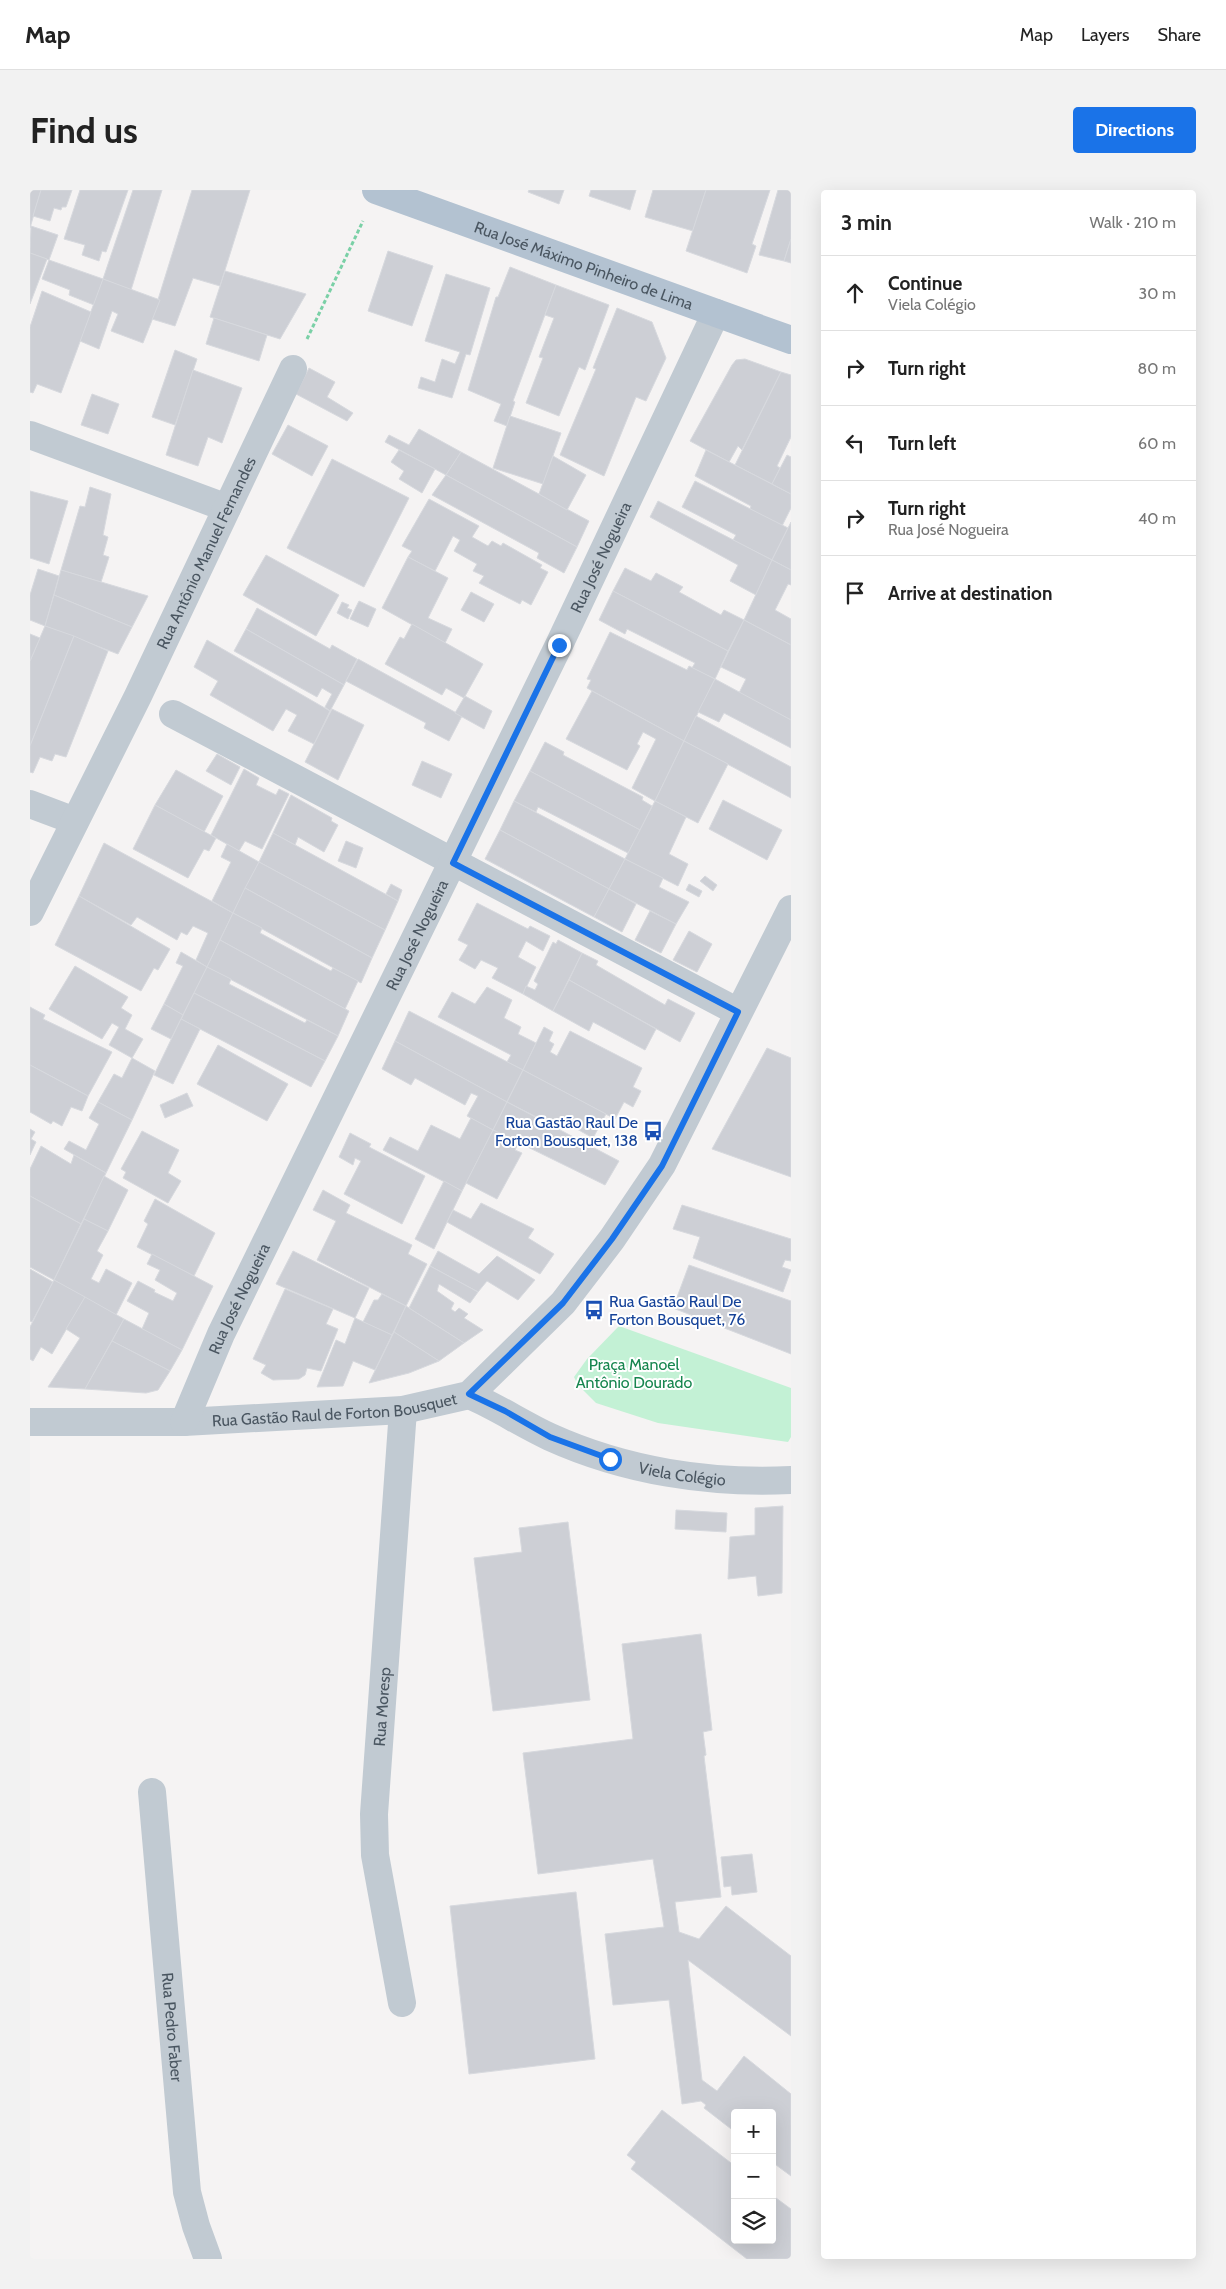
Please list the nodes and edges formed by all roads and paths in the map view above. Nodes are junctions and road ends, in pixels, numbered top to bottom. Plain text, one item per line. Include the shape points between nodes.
1 (377, 190) edge
2 (716, 313) junction
3 (791, 340) edge
4 (293, 369) joint
5 (30, 435) edge
6 (227, 508) junction
7 (172, 714) dead end
8 (30, 804) edge
9 (75, 821) junction
10 (453, 863) junction
11 (791, 909) edge
12 (30, 912) edge
13 (738, 1012) junction
14 (469, 1394) junction
15 (403, 1410) junction
16 (30, 1422) edge
17 (184, 1422) junction
18 (791, 1480) edge
19 (152, 1792) dead end
20 (402, 2003) dead end
21 (208, 2259) edge

1 - 2 main road, Rua José Máximo Pinheiro de Lima
1 - 4 path
2 - 3 main road, Rua José Máximo Pinheiro de Lima
2 - 10 street, Rua José Nogueira
4 - 6 street, Rua Antônio Manuel Fernandes
5 - 6 street
6 - 9 street, Rua Antônio Manuel Fernandes
7 - 10 street
8 - 9 street
9 - 12 street, Rua Antônio Manuel Fernandes
10 - 13 street
10 - 17 street, Rua José Nogueira via 221,1334
11 - 13 street, Rua Gastão Raul de Forton Bousquet
13 - 14 street, Rua Gastão Raul de Forton Bousquet via 662,1166 612,1239 563,1303
14 - 15 street, Rua Gastão Raul de Forton Bousquet
14 - 18 street, Viela Colégio via 550,1437 610,1459 702,1478
15 - 17 street, Rua Gastão Raul de Forton Bousquet
15 - 20 street, Rua Moresp via 374,1814 375,1855
16 - 17 street, Rua Gastão Raul de Forton Bousquet
19 - 21 street, Rua Pedro Faber via 187,2192

